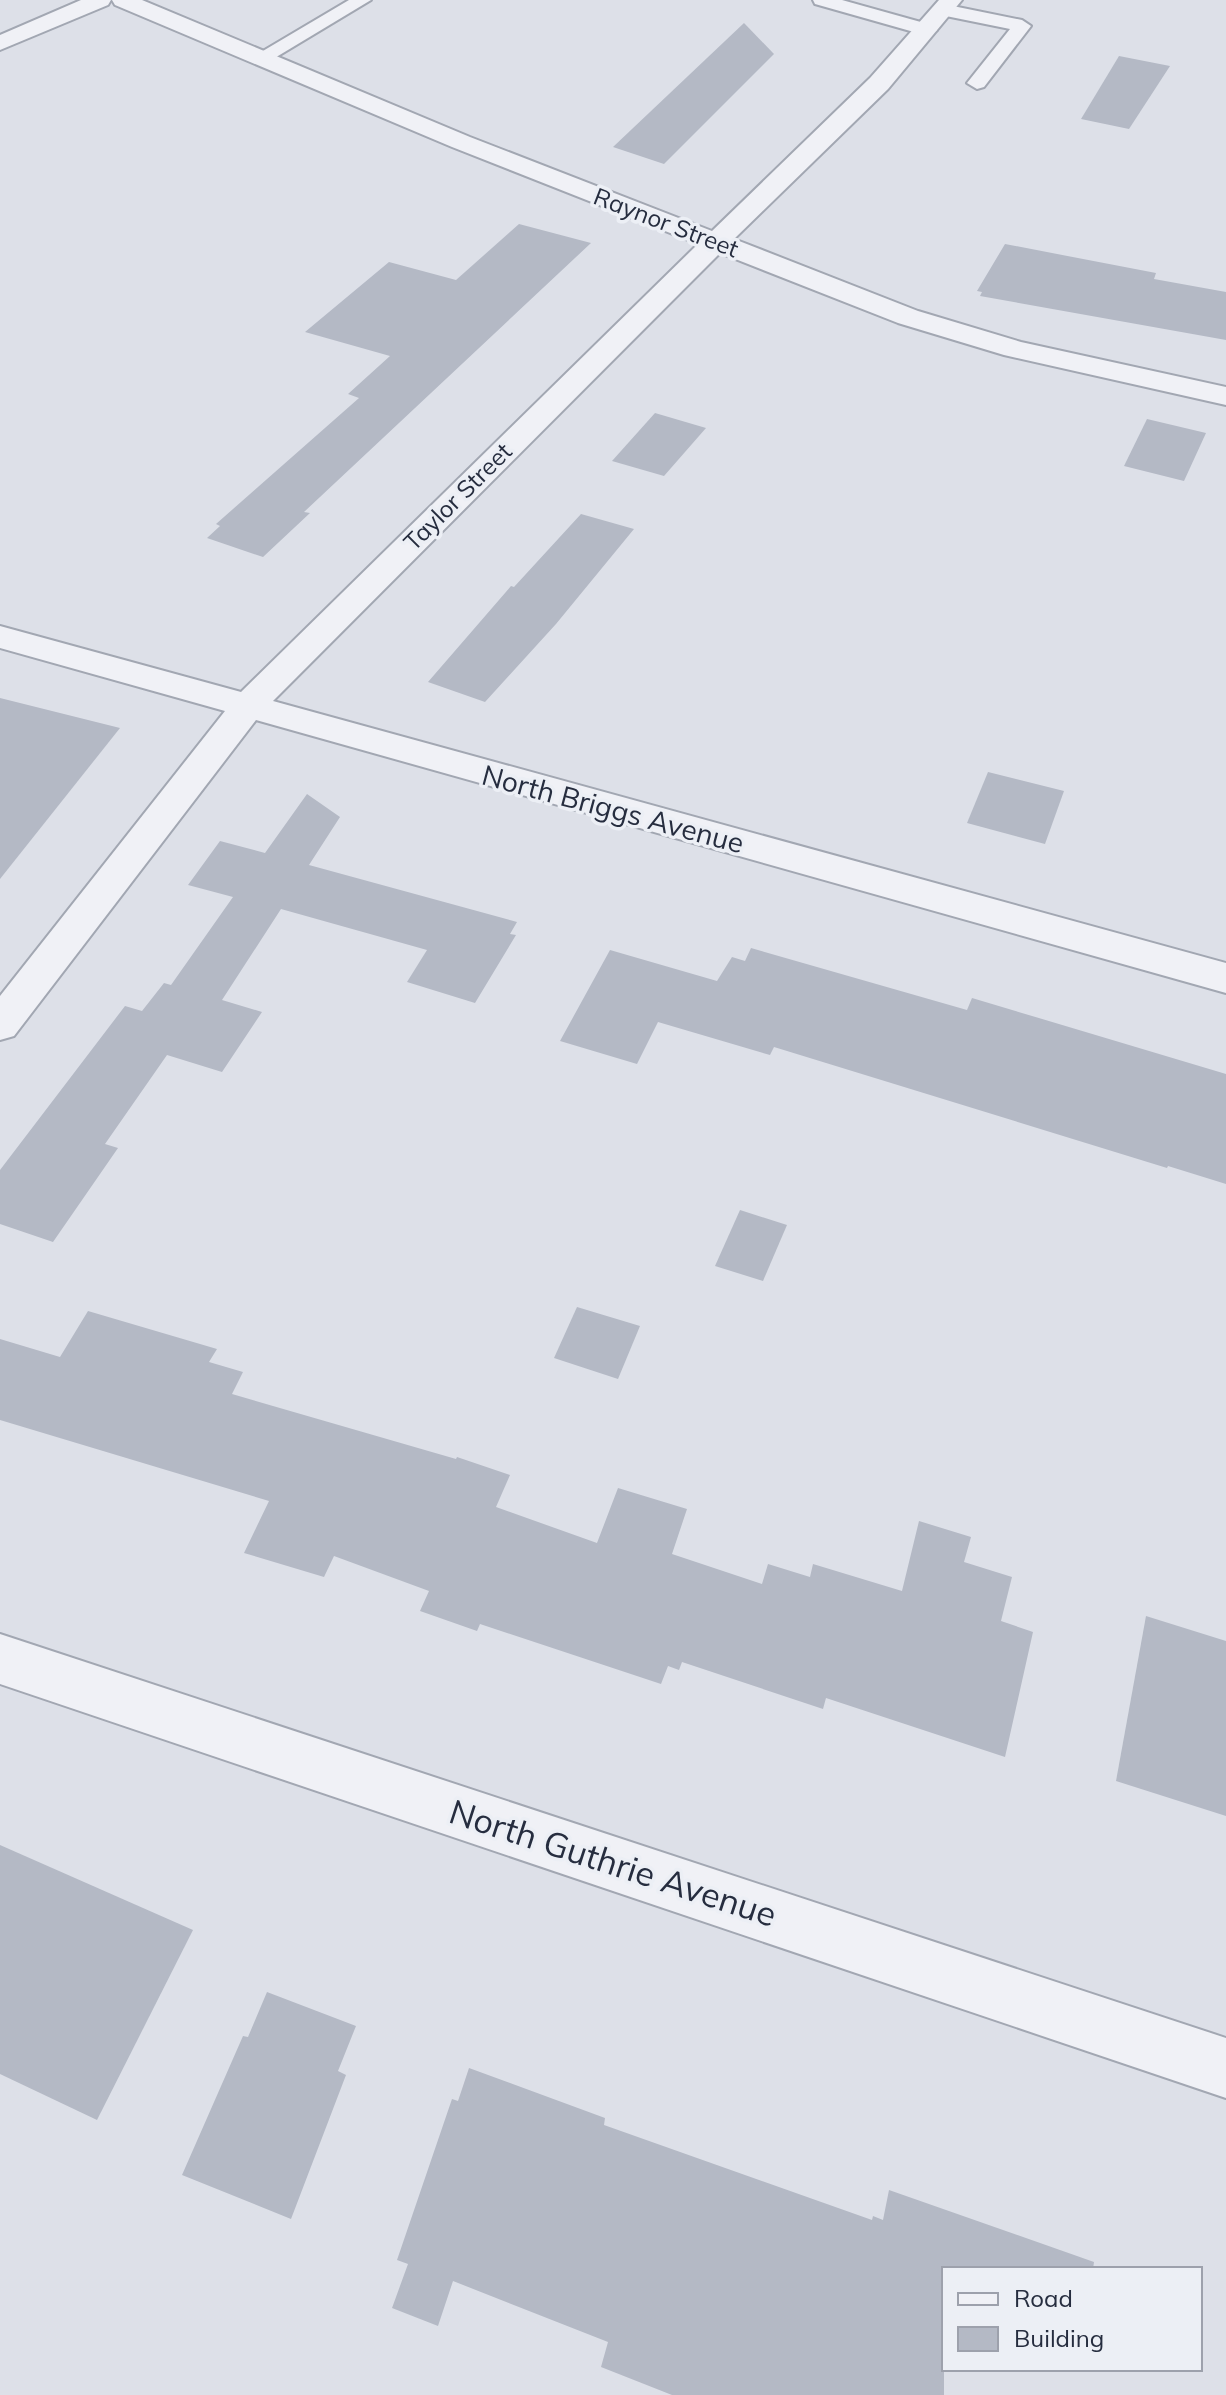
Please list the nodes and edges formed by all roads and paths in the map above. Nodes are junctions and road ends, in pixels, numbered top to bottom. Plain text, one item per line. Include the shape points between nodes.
1 (100, 0) edge
2 (362, 0) edge
3 (822, 0) edge
4 (135, 2) edge
5 (941, 13) edge
6 (0, 43) edge
7 (261, 58) junction
8 (977, 83) dead end
9 (715, 242) junction
10 (1226, 396) edge
11 (0, 637) edge
12 (247, 707) junction
13 (1226, 978) edge
14 (0, 1025) edge
15 (0, 1659) edge
16 (1226, 2068) edge

1 - 6 street
2 - 7 lane
3 - 5 lane
4 - 7 street, Raynor Street
5 - 8 lane via 1022,26
5 - 9 street, Taylor Street via 865,100
7 - 9 street, Raynor Street
9 - 10 street, Raynor Street via 908,317 1014,349
9 - 12 street, Taylor Street
11 - 12 street, North Briggs Avenue
12 - 13 street, North Briggs Avenue
12 - 14 street, Taylor Street
15 - 16 street, North Guthrie Avenue

